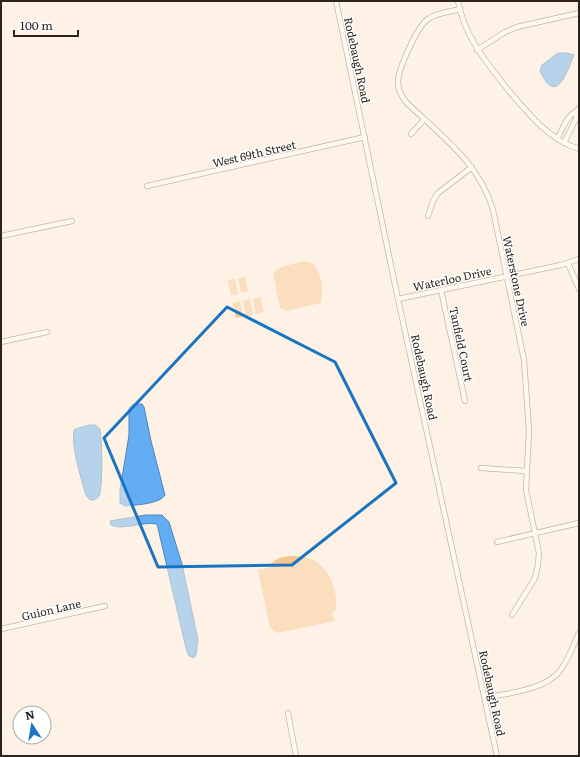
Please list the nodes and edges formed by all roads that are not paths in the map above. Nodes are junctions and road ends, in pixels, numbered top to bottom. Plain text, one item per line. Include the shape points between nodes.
1 (336, 1) edge
2 (458, 1) edge
3 (460, 10) junction
4 (579, 14) edge
5 (477, 50) junction
6 (578, 109) edge
7 (424, 120) junction
8 (411, 134) dead end
9 (365, 138) junction
10 (557, 139) junction
11 (564, 143) junction
12 (579, 149) edge
13 (472, 167) junction
14 (147, 186) dead end
15 (428, 216) dead end
16 (72, 221) dead end
17 (1, 236) edge
18 (579, 259) edge
19 (568, 263) junction
20 (507, 276) junction
21 (579, 289) edge
22 (441, 290) junction
23 (398, 299) junction
24 (47, 332) dead end
25 (1, 342) edge
26 (465, 401) dead end
27 (481, 468) dead end
28 (526, 471) junction
29 (579, 523) edge
30 (535, 533) junction
31 (497, 542) dead end
32 (105, 606) dead end
33 (512, 615) dead end
34 (1, 629) edge
35 (579, 633) edge
36 (485, 698) junction
37 (288, 713) dead end
38 (296, 756) edge
39 (497, 756) edge

1 - 9 street, Rodebaugh Road
2 - 3 street
3 - 5 street
3 - 7 street, Waterstone Drive via 436,15 423,24 399,73 398,85 401,95
4 - 5 street via 517,27
5 - 10 street via 532,117
6 - 10 street via 566,121
6 - 11 street
7 - 8 street
7 - 13 street, Waterstone Drive
9 - 14 street, West 69th Street
9 - 23 street, Rodebaugh Road
10 - 11 street
11 - 12 street
13 - 15 street via 438,193
13 - 20 street, Waterstone Drive via 482,182 490,202
16 - 17 street
18 - 19 street, Waterloo Drive
19 - 20 street, Waterloo Drive
19 - 21 street
20 - 22 street, Waterloo Drive
20 - 28 street, Waterstone Drive via 524,360 529,431
22 - 23 street, Waterloo Drive
22 - 26 street, Tanfield Court
23 - 36 street, Rodebaugh Road
24 - 25 street
27 - 28 street
28 - 30 street, Waterstone Drive via 526,493
29 - 30 street
30 - 31 street
30 - 33 street, Waterstone Drive via 539,553 536,573
32 - 34 street, Guion Lane
35 - 36 street via 563,667 553,678 535,687
36 - 39 street, Rodebaugh Road
37 - 38 street

